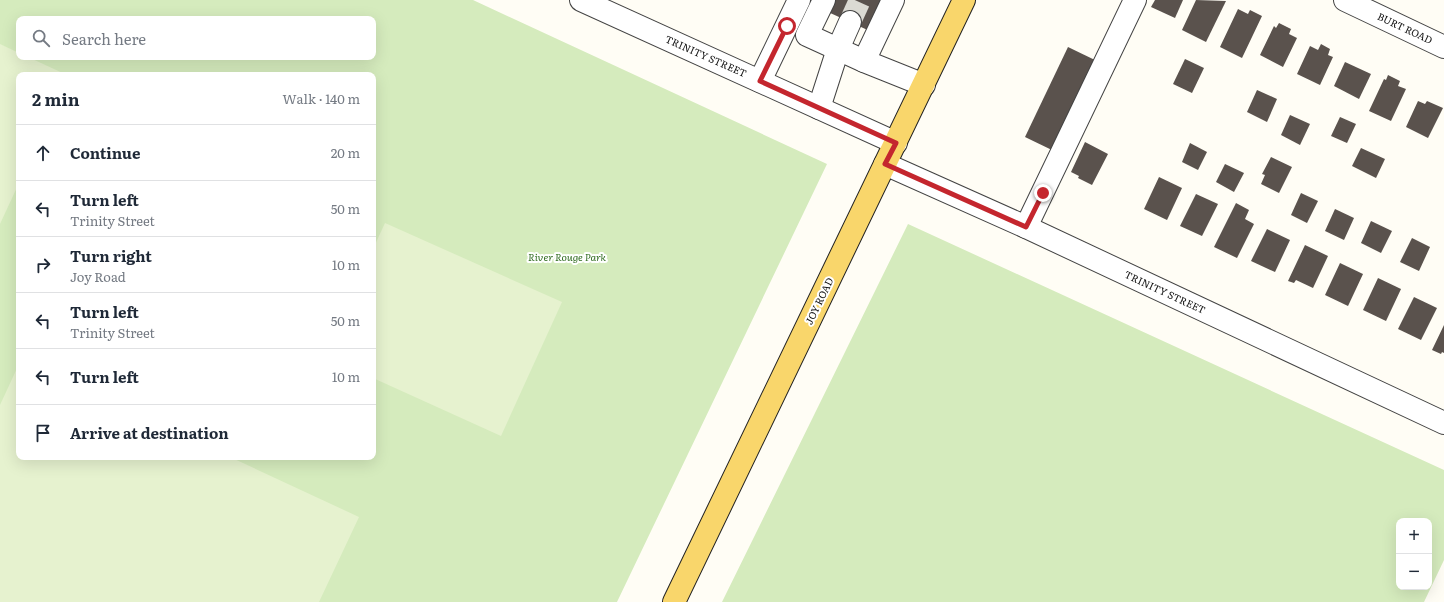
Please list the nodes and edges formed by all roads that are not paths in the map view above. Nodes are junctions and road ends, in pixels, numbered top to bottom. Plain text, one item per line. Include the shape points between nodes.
1 (581, 0) edge
2 (799, 0) edge
3 (824, 0) edge
4 (893, 0) edge
5 (964, 0) edge
6 (1134, 0) edge
7 (1345, 0) edge
8 (850, 22) tunnel mouth
9 (1444, 46) edge
10 (838, 49) junction
11 (864, 61) junction
12 (760, 81) junction
13 (924, 85) junction
14 (819, 108) junction
15 (896, 143) junction
16 (885, 164) junction
17 (1026, 227) junction
18 (1444, 423) edge
19 (674, 602) edge

1 - 12 street, TRINITY STREET
2 - 12 street
3 - 10 street via 807,35
4 - 11 street
5 - 13 main road, JOY ROAD
6 - 17 street
7 - 9 street, BURT ROAD
8 - 10 street
10 - 11 street
10 - 14 street
11 - 13 street
12 - 14 street, TRINITY STREET
13 - 15 main road, JOY ROAD
14 - 15 street, TRINITY STREET
15 - 16 main road, JOY ROAD
16 - 17 street, TRINITY STREET
16 - 19 main road, JOY ROAD
17 - 18 street, TRINITY STREET

